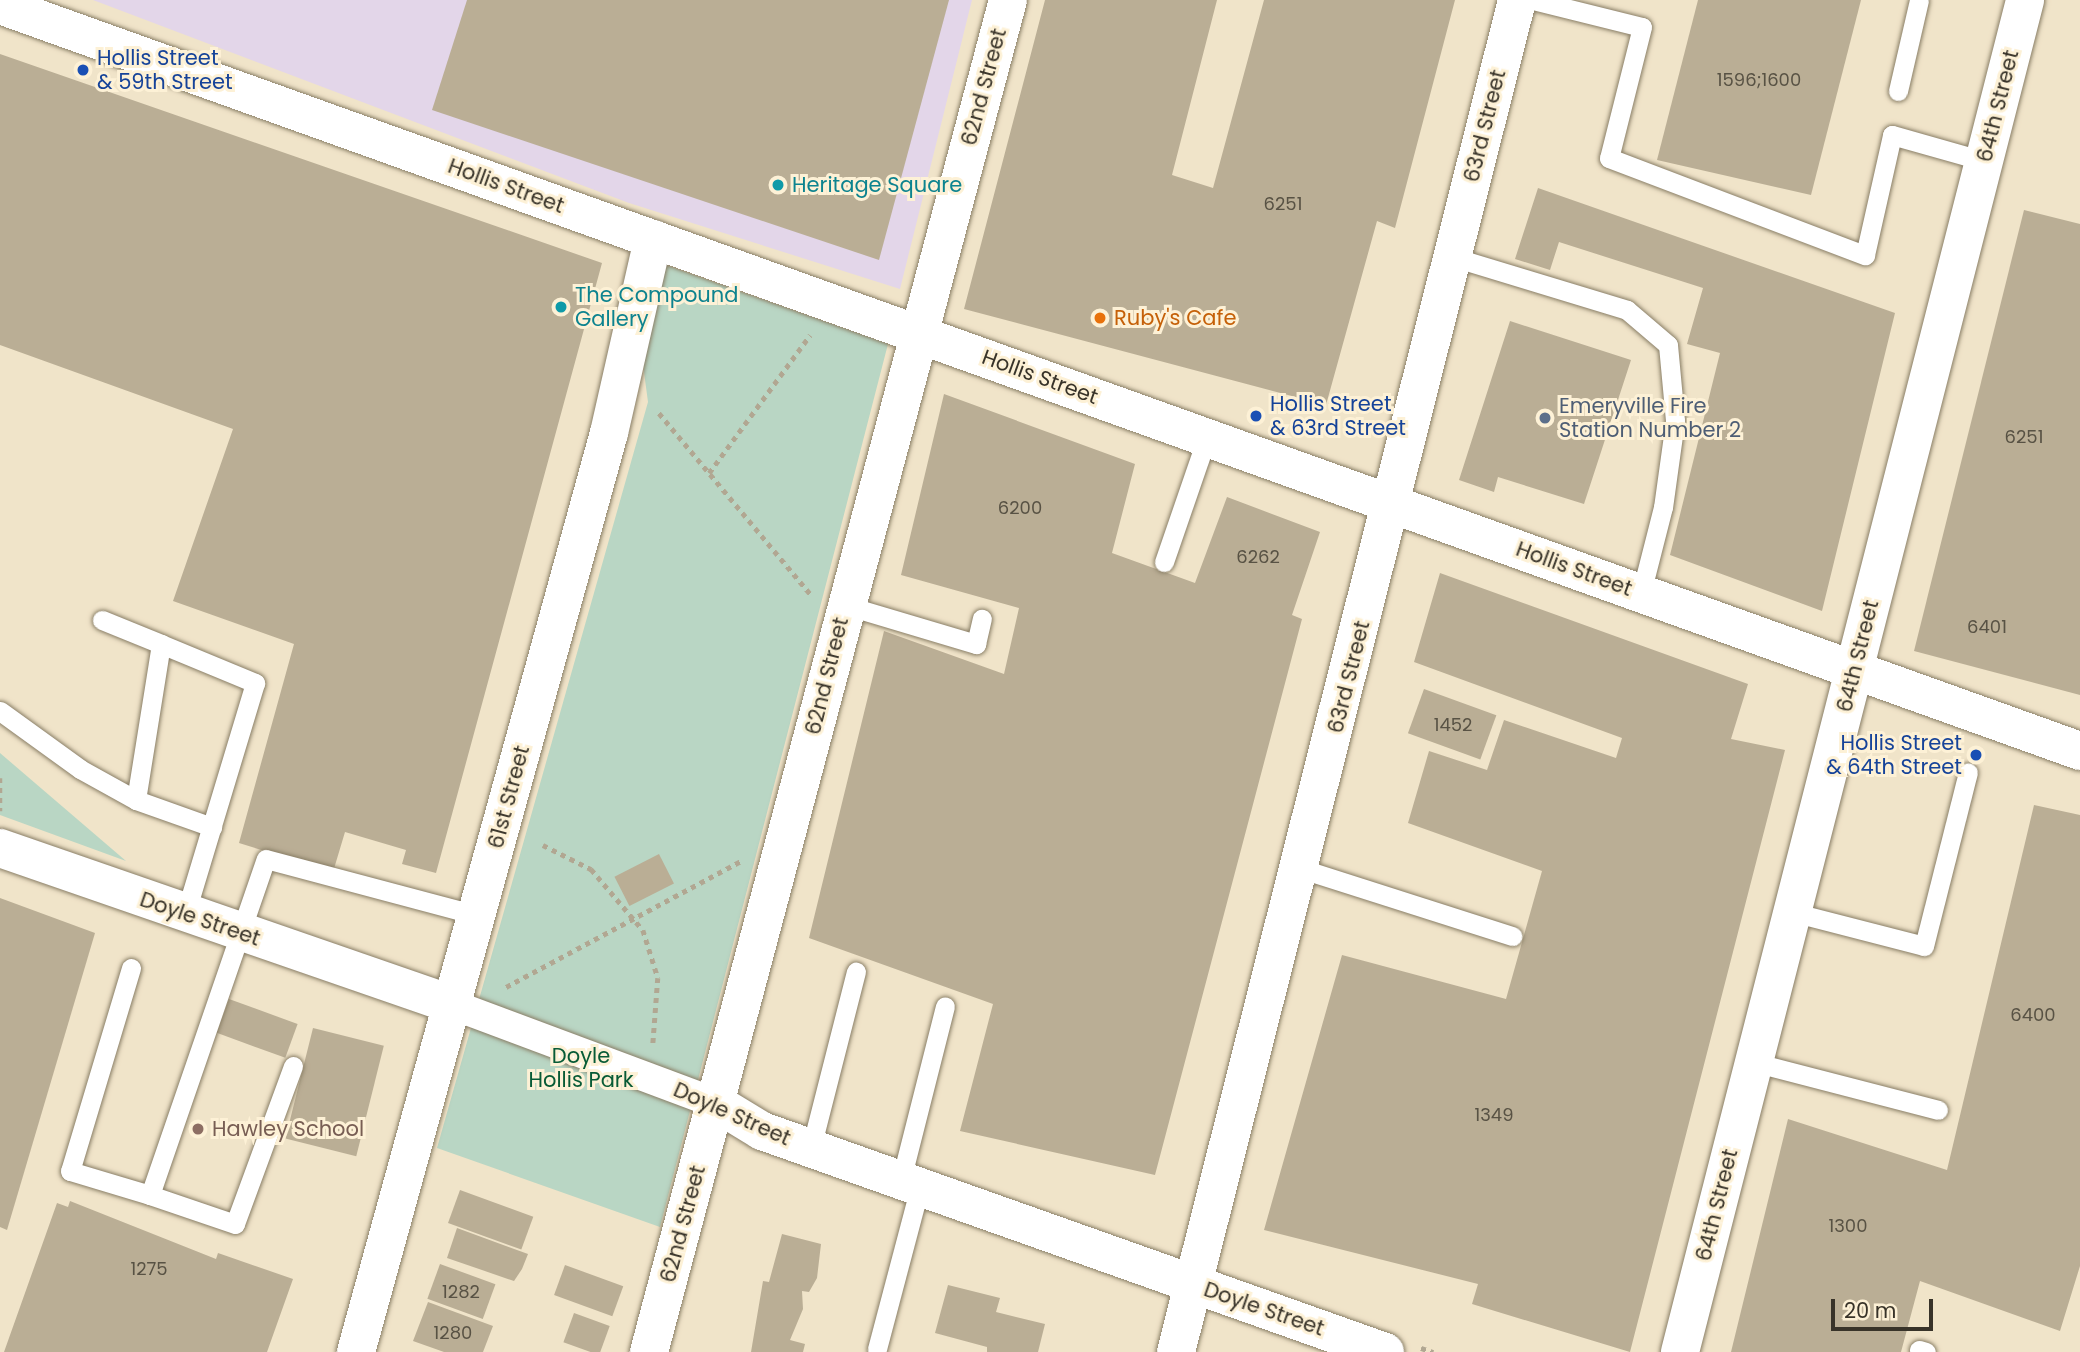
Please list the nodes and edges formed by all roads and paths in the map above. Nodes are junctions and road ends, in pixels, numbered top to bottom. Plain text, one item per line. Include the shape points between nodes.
1 (1008, 0) edge
2 (1517, 0) edge
3 (1532, 0) edge
4 (1919, 0) edge
5 (2025, 0) edge
6 (0, 5) edge
7 (1898, 91) dead end
8 (1984, 161) junction
9 (653, 239) junction
10 (1453, 257) junction
11 (916, 332) junction
12 (810, 335) dead end
13 (659, 414) dead end
14 (1207, 437) junction
15 (709, 473) junction
16 (1394, 502) junction
17 (1164, 562) dead end
18 (1641, 593) junction
19 (828, 600) junction
20 (982, 619) dead end
21 (102, 620) dead end
22 (161, 644) junction
23 (1855, 670) junction
24 (0, 711) edge
25 (2080, 751) edge
26 (1968, 772) dead end
27 (0, 778) edge
28 (136, 800) junction
29 (0, 811) edge
30 (212, 827) junction
31 (543, 845) dead end
32 (0, 848) edge
33 (741, 860) dead end
34 (1299, 868) junction
35 (1792, 912) junction
36 (185, 915) junction
37 (476, 915) junction
38 (634, 918) junction
39 (236, 932) junction
40 (1513, 936) dead end
41 (131, 968) dead end
42 (856, 972) dead end
43 (506, 987) dead end
44 (448, 1003) junction
45 (945, 1006) dead end
46 (653, 1044) dead end
47 (1753, 1062) junction
48 (293, 1066) dead end
49 (716, 1103) junction
50 (1938, 1110) dead end
51 (811, 1148) junction
52 (910, 1183) junction
53 (150, 1195) junction
54 (1194, 1284) junction
55 (877, 1349) dead end
56 (356, 1352) edge
57 (649, 1352) edge
58 (1176, 1352) edge
59 (1385, 1352) edge
60 (1680, 1352) edge

1 - 11 street, 62nd Street
2 - 10 street, 63rd Street
3 - 8 lane via 1642,27 1609,158 1866,255 1892,135
4 - 7 lane
5 - 8 street, 64th Street
6 - 9 street, Hollis Street
8 - 23 street, 64th Street
9 - 11 street, Hollis Street
9 - 37 street, 61st Street via 609,433
10 - 16 street, 63rd Street
10 - 18 lane via 1627,310 1668,345 1675,421 1663,508
11 - 14 street, Hollis Street
11 - 19 street, 62nd Street
12 - 15 path
13 - 15 path
14 - 16 street, Hollis Street
14 - 17 lane
15 - 19 path
16 - 18 street, Hollis Street
16 - 34 street, 63rd Street
18 - 23 street, Hollis Street
19 - 20 lane via 976,643
19 - 49 street, 62nd Street
21 - 22 lane
22 - 28 lane
22 - 30 lane via 255,683
23 - 25 street, Hollis Street
23 - 35 street, 64th Street
24 - 28 lane via 80,769
26 - 35 lane via 1924,946
27 - 29 path
28 - 30 lane
30 - 36 lane
31 - 38 path via 592,869
32 - 36 street, Doyle Street
33 - 38 path
34 - 40 lane
34 - 54 street, 63rd Street
35 - 47 street, 64th Street
36 - 39 street, Doyle Street
37 - 39 lane via 266,859
37 - 44 street, 61st Street
38 - 43 path
38 - 46 path via 658,978
39 - 44 street, Doyle Street
39 - 53 lane
41 - 53 lane via 70,1171
42 - 51 lane
44 - 49 street, Doyle Street
44 - 56 street, 61st Street
45 - 52 lane
47 - 50 lane
47 - 60 street, 64th Street
48 - 53 lane via 235,1224
49 - 51 street, Doyle Street via 762,1131
49 - 57 street, 62nd Street
51 - 52 street, Doyle Street
52 - 54 street, Doyle Street
52 - 55 lane
54 - 58 street, 63rd Street
54 - 59 street, Doyle Street

